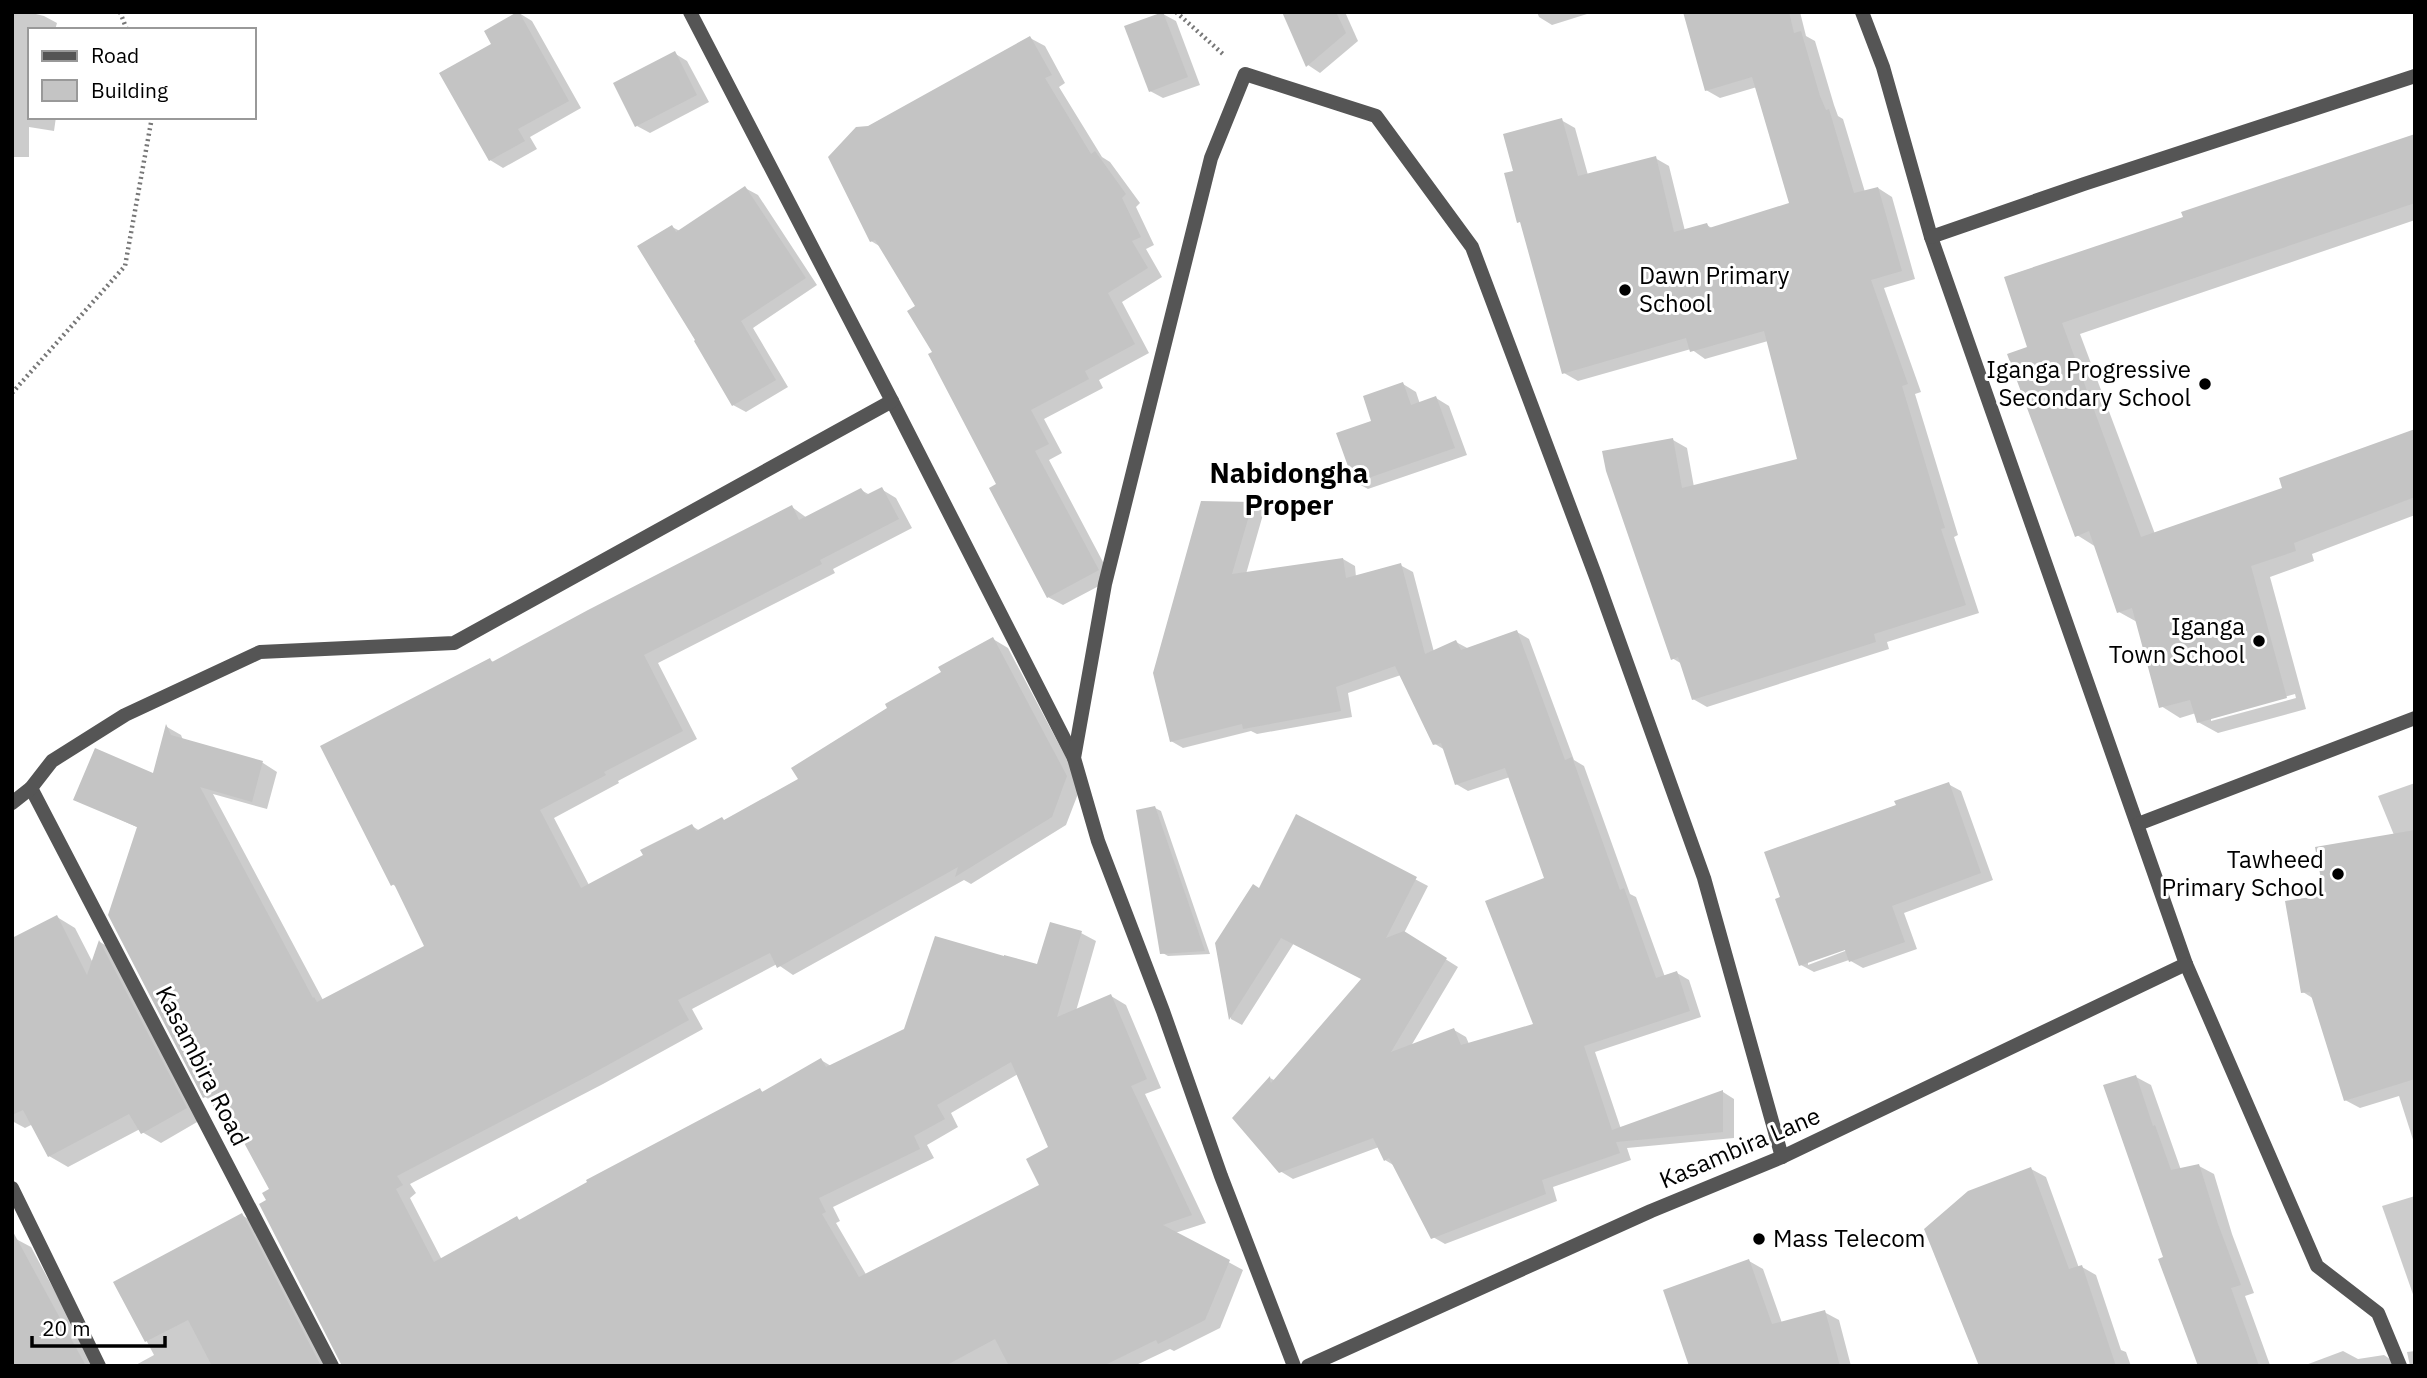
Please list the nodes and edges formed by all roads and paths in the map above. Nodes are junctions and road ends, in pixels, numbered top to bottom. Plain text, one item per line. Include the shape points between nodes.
1 (690, 12) edge
2 (1176, 12) edge
3 (1862, 12) edge
4 (1245, 74) junction
5 (2415, 76) edge
6 (152, 119) edge
7 (1931, 237) junction
8 (12, 393) edge
9 (892, 401) junction
10 (2415, 718) edge
11 (1074, 758) junction
12 (31, 788) junction
13 (12, 803) edge
14 (2138, 824) junction
15 (2186, 964) junction
16 (1782, 1157) junction
17 (12, 1188) edge
18 (99, 1366) edge
19 (332, 1366) edge
20 (1294, 1366) edge
21 (1308, 1366) edge
22 (2400, 1366) edge

1 - 9 street
2 - 4 path
3 - 7 street via 1883,68
4 - 11 street via 1211,158 1105,584
4 - 16 street via 1376,116 1472,247 1704,878
5 - 7 street
6 - 8 path via 125,267
7 - 14 street
9 - 11 street
9 - 12 street via 453,643 260,652 125,715 52,761
10 - 14 street
11 - 20 street via 1098,841
12 - 13 street
12 - 19 street, Kasambira Road
14 - 15 street
15 - 16 street, Kasambira Lane
15 - 22 street via 2317,1265 2378,1313
16 - 21 street, Kasambira Lane
17 - 18 street

